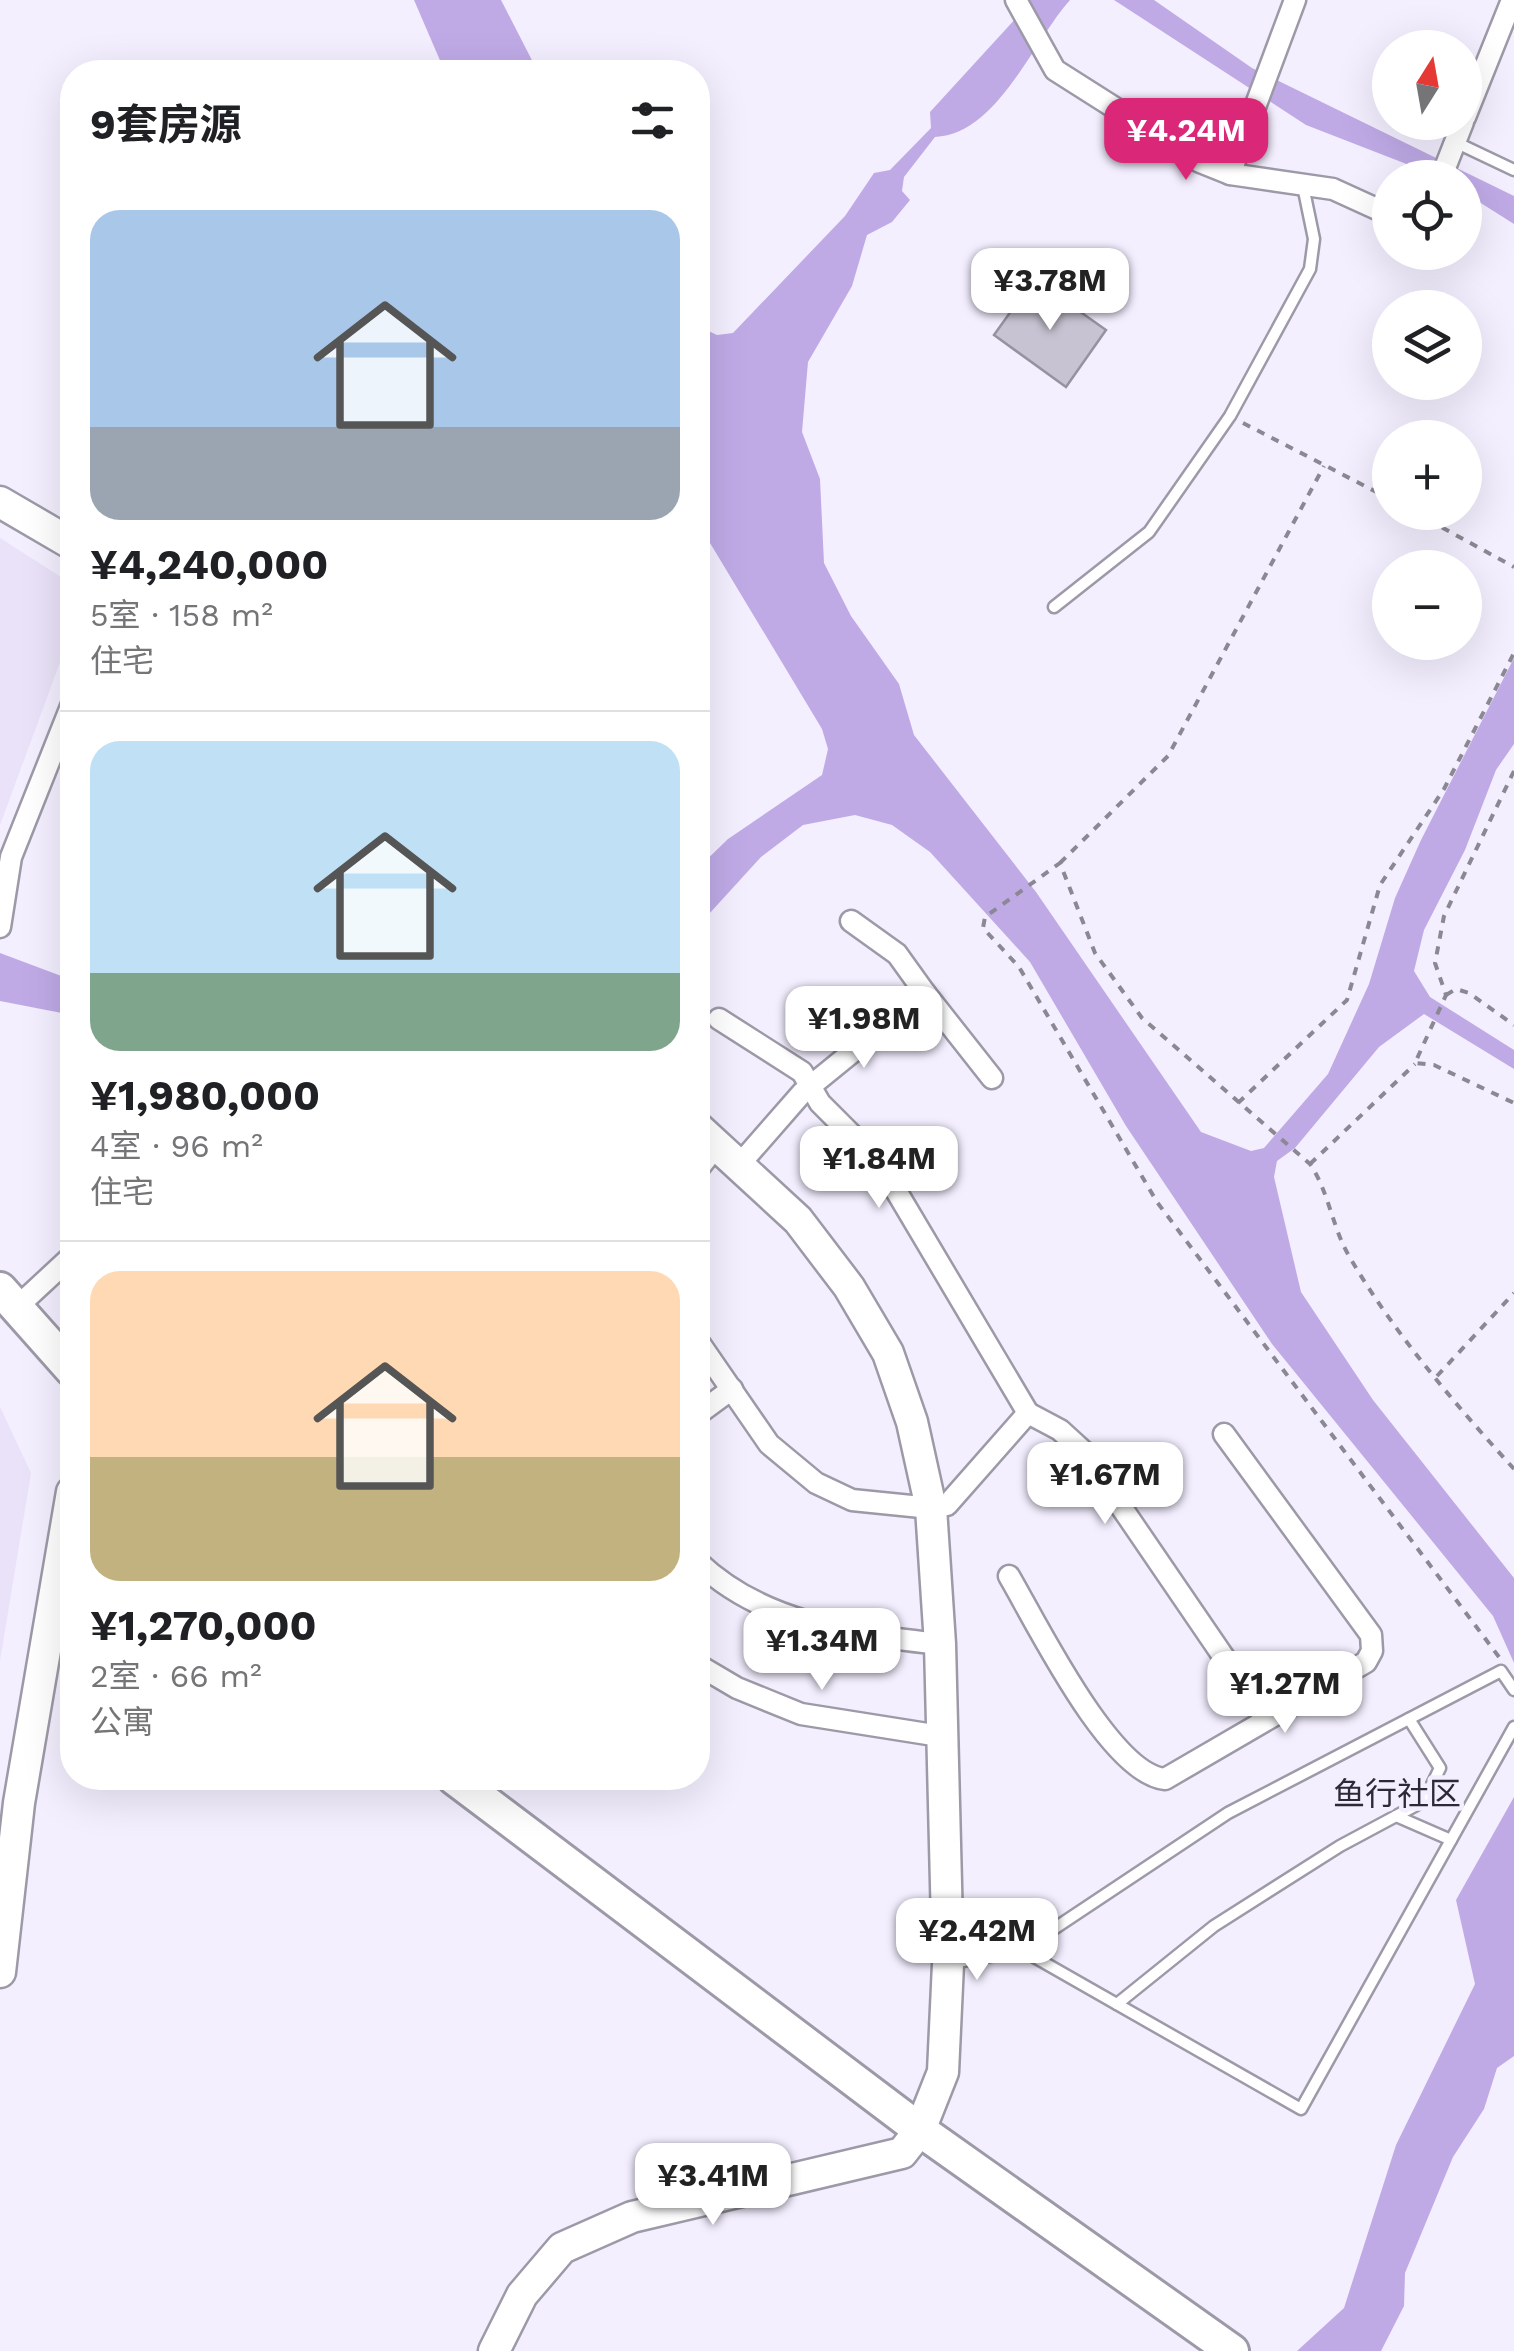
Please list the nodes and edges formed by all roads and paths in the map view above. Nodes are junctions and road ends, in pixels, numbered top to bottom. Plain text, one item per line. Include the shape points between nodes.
1 (1016, 0) edge
2 (1294, 0) edge
3 (1512, 0) edge
4 (1482, 75) edge
5 (1477, 140) edge
6 (1514, 170) edge
7 (1230, 174) junction
8 (1303, 185) junction
9 (1372, 206) edge
10 (1230, 416) junction
11 (1324, 466) junction
12 (1372, 491) edge
13 (0, 502) edge
14 (1447, 530) edge
15 (60, 537) edge
16 (1514, 566) edge
17 (1054, 608) dead end
18 (1514, 653) edge
19 (60, 734) edge
20 (1514, 771) edge
21 (1060, 862) junction
22 (850, 922) dead end
23 (0, 927) edge
24 (925, 993) junction
25 (1446, 995) junction
26 (719, 1019) dead end
27 (1514, 1025) edge
28 (1415, 1063) junction
29 (992, 1078) dead end
30 (810, 1086) junction
31 (1238, 1103) junction
32 (1514, 1103) edge
33 (718, 1146) edge
34 (1310, 1164) junction
35 (60, 1264) edge
36 (1514, 1293) edge
37 (8, 1298) edge
38 (60, 1356) edge
39 (710, 1358) edge
40 (1437, 1376) junction
41 (732, 1389) junction
42 (710, 1405) edge
43 (1028, 1414) junction
44 (1224, 1434) dead end
45 (1514, 1469) edge
46 (930, 1508) junction
47 (60, 1552) edge
48 (710, 1570) edge
49 (1009, 1576) dead end
50 (940, 1644) junction
51 (710, 1672) edge
52 (1514, 1689) edge
53 (1266, 1718) junction
54 (1409, 1719) junction
55 (1514, 1726) edge
56 (940, 1736) junction
57 (470, 1790) edge
58 (10, 1801) edge
59 (1396, 1816) junction
60 (1451, 1840) junction
61 (1022, 1950) junction
62 (948, 1964) junction
63 (0, 1972) edge
64 (1117, 2004) junction
65 (920, 2130) junction
66 (494, 2351) edge
67 (1232, 2351) edge

1 - 7 street via 1054,70
2 - 7 street
3 - 4 street
5 - 6 lane
7 - 8 street
8 - 9 street
8 - 10 lane via 1314,240 1310,268
10 - 11 path
10 - 17 lane via 1149,532
11 - 12 path
11 - 21 path via 1168,756
13 - 15 street
14 - 16 path
18 - 31 path via 1444,789 1380,884 1347,1000
19 - 23 street via 11,857
20 - 25 path via 1444,916 1435,963
21 - 31 path via 1095,953 1142,1018
21 - 52 path via 985,917 982,928 1019,967 1157,1202 1454,1594
22 - 24 street via 896,954
24 - 29 street
24 - 30 street
25 - 27 path via 1456,989 1470,994
25 - 28 path
26 - 30 street via 802,1072
28 - 32 path via 1434,1065
28 - 34 path
30 - 33 street
30 - 43 street via 879,1162
31 - 34 path
33 - 46 street via 798,1220 888,1352
34 - 40 path via 1346,1251
35 - 37 street
36 - 40 path
37 - 38 main road
39 - 41 street
40 - 45 path
41 - 42 street
41 - 46 street via 770,1444 816,1483 852,1500
43 - 46 street via 946,1505
43 - 53 street via 1083,1451
44 - 53 street via 1371,1635 1366,1662
46 - 50 street
47 - 58 street
48 - 50 street via 772,1609 818,1628
49 - 53 street via 1085,1702 1124,1755 1154,1778 1164,1779
50 - 56 street
51 - 56 street via 801,1714
52 - 54 lane via 1501,1671
54 - 59 lane via 1440,1768 1424,1801
54 - 61 lane via 1228,1813
55 - 60 lane
56 - 62 street
57 - 65 main road
58 - 63 street
59 - 60 lane
59 - 64 lane via 1214,1926
60 - 64 lane via 1301,2109
61 - 62 lane
61 - 64 lane
62 - 65 street via 943,2072
65 - 66 street via 902,2153 632,2217 562,2248 522,2294
65 - 67 main road

